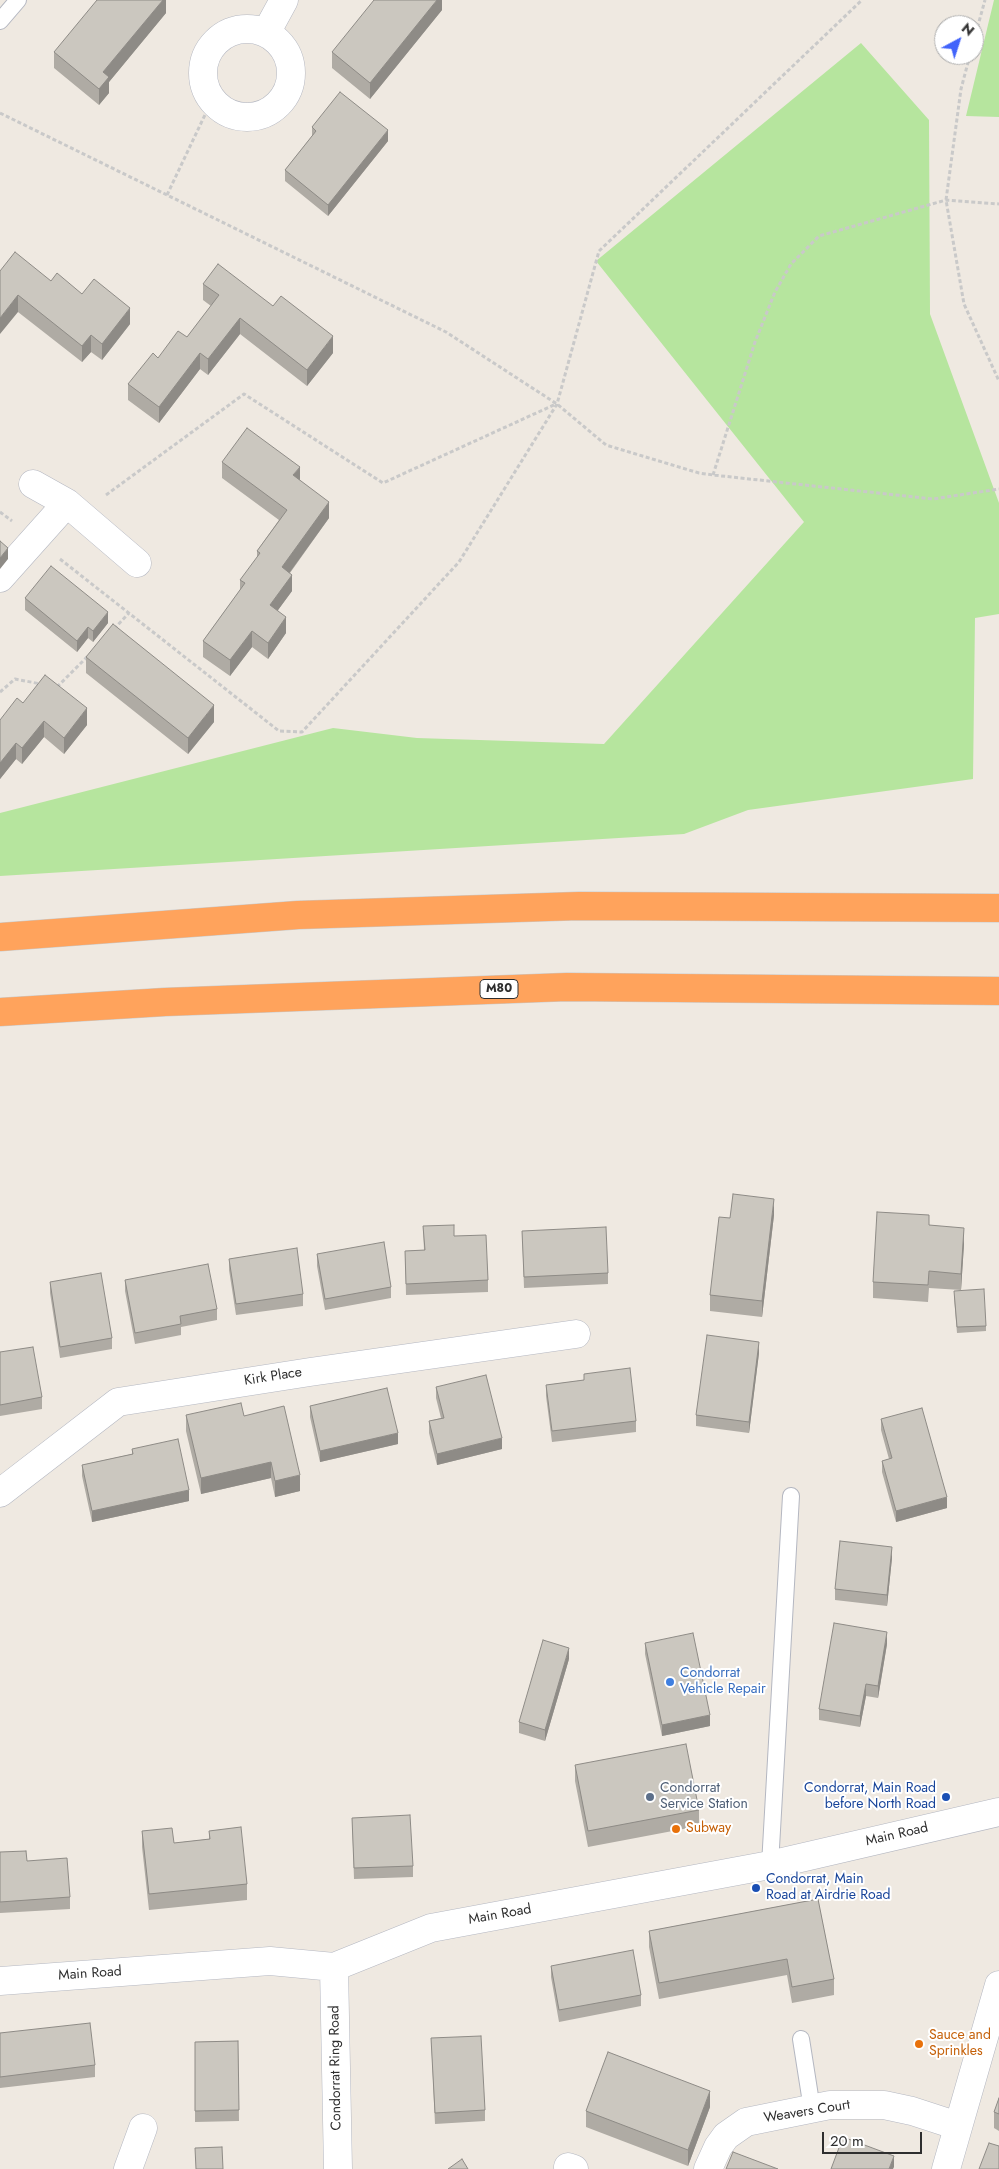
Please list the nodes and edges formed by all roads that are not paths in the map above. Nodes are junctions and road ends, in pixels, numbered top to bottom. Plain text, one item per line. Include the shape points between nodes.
1 (18, 0) edge
2 (284, 0) edge
3 (0, 21) edge
4 (266, 33) junction
5 (33, 484) dead end
6 (74, 508) junction
7 (137, 563) dead end
8 (0, 578) edge
9 (991, 909) edge
10 (0, 937) edge
11 (999, 991) edge
12 (0, 1012) edge
13 (576, 1334) dead end
14 (0, 1494) edge
15 (791, 1496) dead end
16 (999, 1812) edge
17 (770, 1865) junction
18 (334, 1967) junction
19 (0, 1981) edge
20 (999, 1985) edge
21 (801, 2039) dead end
22 (812, 2109) junction
23 (958, 2126) junction
24 (143, 2128) dead end
25 (128, 2169) edge
26 (338, 2169) edge
27 (708, 2169) edge
28 (946, 2169) edge

1 - 3 lane
2 - 4 street
4 - 4 street via 252,29 224,35 206,58 203,72 205,87 212,100 236,116 264,114 286,95 291,81 287,53
5 - 6 street
6 - 7 street
6 - 8 street via 35,539
9 - 10 highway via 578,906 327,914
11 - 12 highway, M80 via 568,987 165,1002
13 - 14 street, Kirk Place via 118,1402
15 - 17 lane
16 - 17 street, Main Road
17 - 18 street, Main Road via 431,1928
18 - 19 street, Main Road via 270,1960
18 - 26 street, Condorrat Ring Road
20 - 23 street
21 - 22 lane
22 - 23 street, Weavers Court via 884,2105
22 - 27 street, Weavers Court via 746,2122 735,2128 718,2147
23 - 28 street
24 - 25 street

